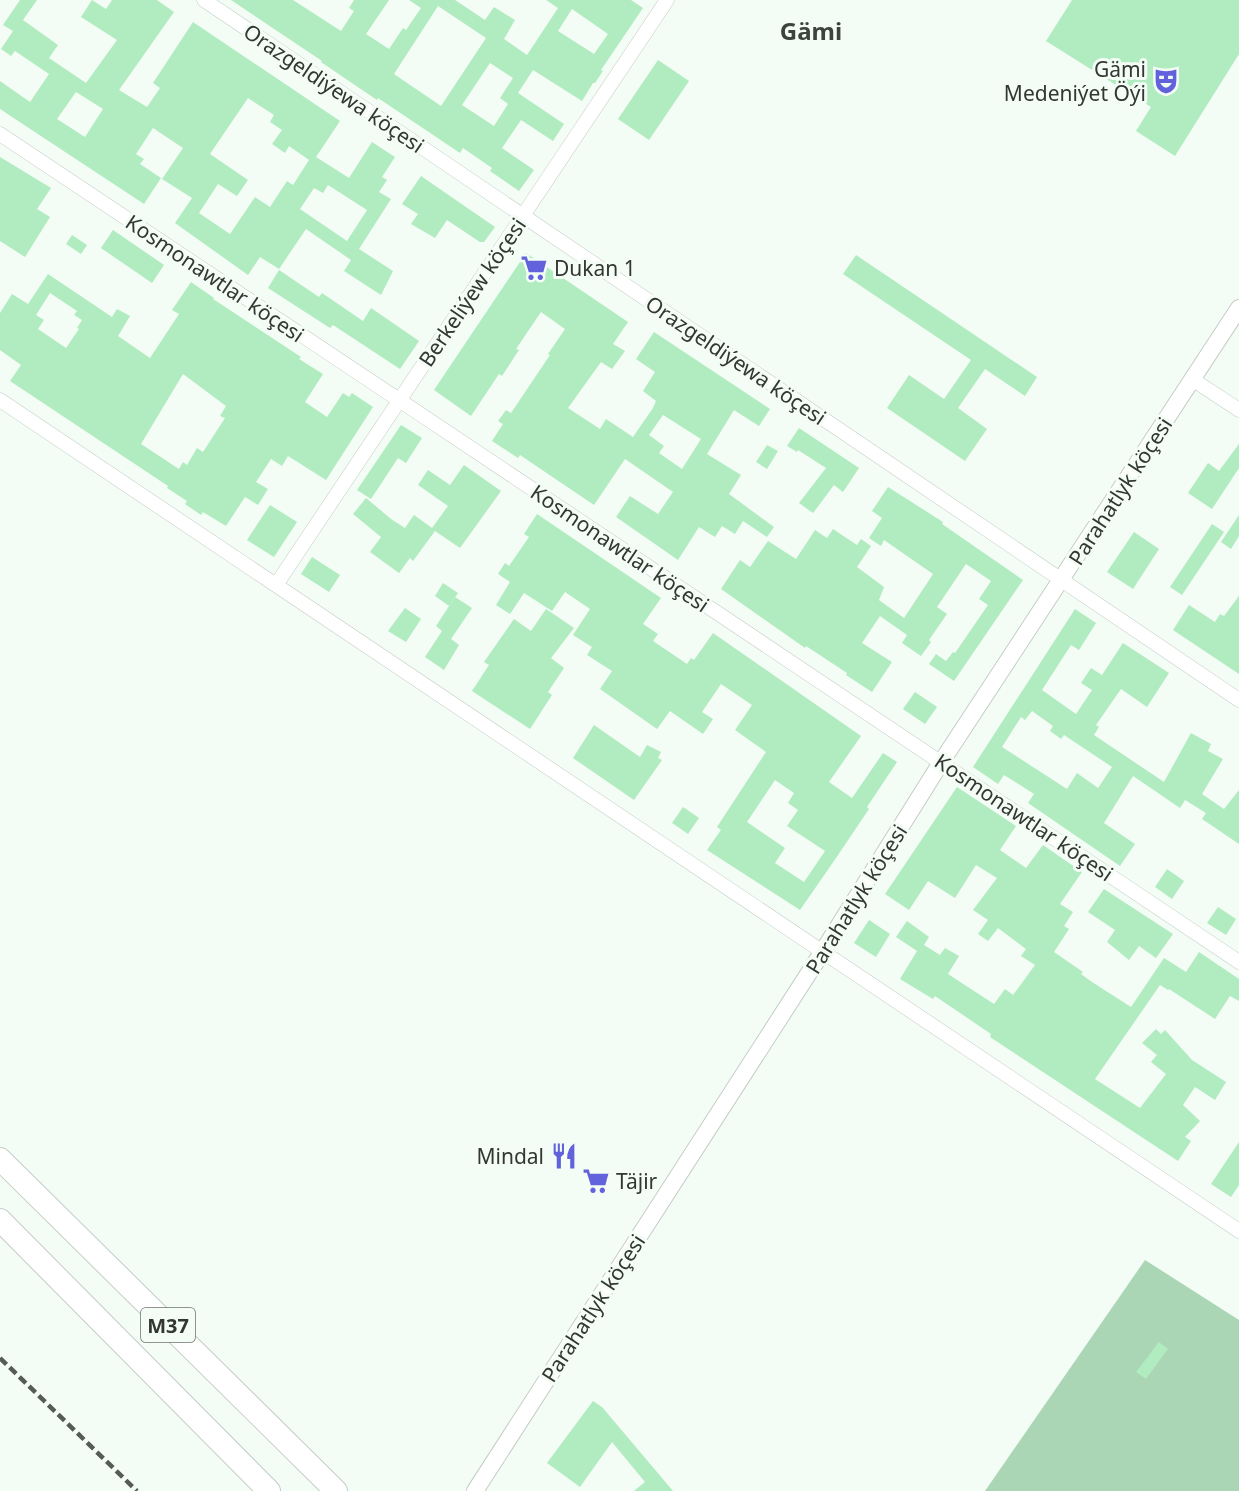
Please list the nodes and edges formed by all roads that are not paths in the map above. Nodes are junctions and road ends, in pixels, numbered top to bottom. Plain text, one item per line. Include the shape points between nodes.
1 (204, 0) edge
2 (668, 0) edge
3 (0, 134) edge
4 (524, 216) junction
5 (1239, 308) edge
6 (1192, 379) junction
7 (0, 400) edge
8 (398, 400) junction
9 (1239, 410) edge
10 (1061, 581) junction
11 (276, 585) junction
12 (1239, 700) edge
13 (942, 761) junction
14 (823, 951) junction
15 (1239, 962) edge
16 (0, 1159) edge
17 (0, 1220) edge
18 (1239, 1231) edge
19 (269, 1491) edge
20 (336, 1491) edge
21 (475, 1491) edge

1 - 4 street, Orazgeldiýewa köçesi
2 - 4 street, Berkeliýew köçesi
3 - 8 street, Kosmonawtlar köçesi
4 - 8 street, Berkeliýew köçesi
4 - 10 street, Orazgeldiýewa köçesi
5 - 6 street, Parahatlyk köçesi
6 - 9 street
6 - 10 street, Parahatlyk köçesi
7 - 11 street
8 - 11 street, Berkeliýew köçesi
8 - 13 street, Kosmonawtlar köçesi
10 - 12 street, Orazgeldiýewa köçesi
10 - 13 street, Parahatlyk köçesi
11 - 14 street
13 - 14 street, Parahatlyk köçesi
13 - 15 street, Kosmonawtlar köçesi
14 - 18 street
14 - 21 street, Parahatlyk köçesi
16 - 20 highway, M37
17 - 19 highway, M37

